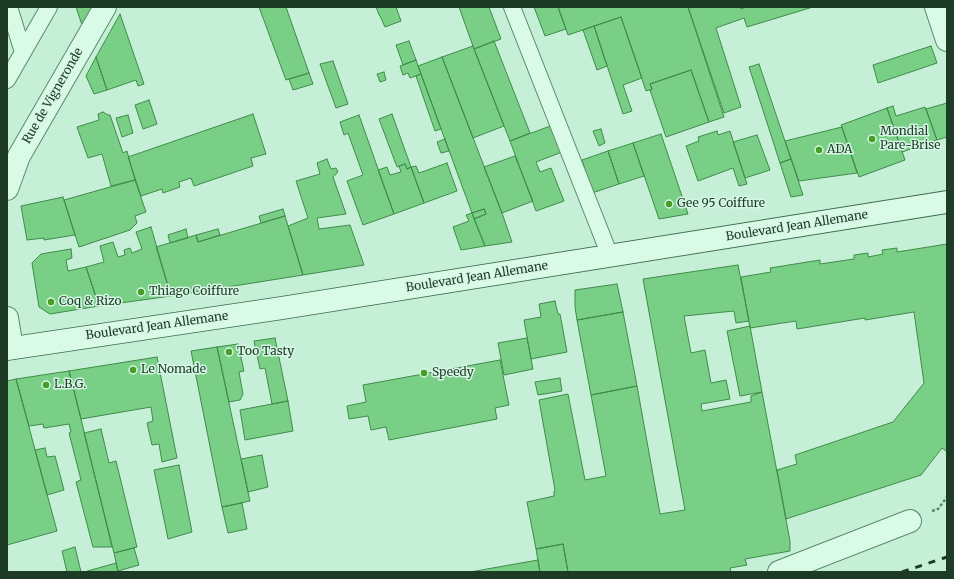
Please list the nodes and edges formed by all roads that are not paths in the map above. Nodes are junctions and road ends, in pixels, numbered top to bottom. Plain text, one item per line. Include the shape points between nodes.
1 (9, 7) edge
2 (49, 7) edge
3 (105, 7) edge
4 (512, 7) edge
5 (936, 7) edge
6 (947, 40) edge
7 (22, 52) junction
8 (7, 80) edge
9 (13, 152) edge
10 (7, 189) edge
11 (947, 202) edge
12 (610, 256) junction
13 (7, 318) edge
14 (10, 348) edge
15 (910, 521) dead end
16 (779, 572) edge

1 - 7 lane
2 - 7 lane
3 - 9 main road, Rue de Vigneronde
4 - 12 lane
5 - 6 main road
7 - 8 lane
9 - 10 main road, Rue de Vigneronde
11 - 12 main road, Boulevard Jean Allemane
12 - 14 main road, Boulevard Jean Allemane
13 - 14 main road
15 - 16 main road

